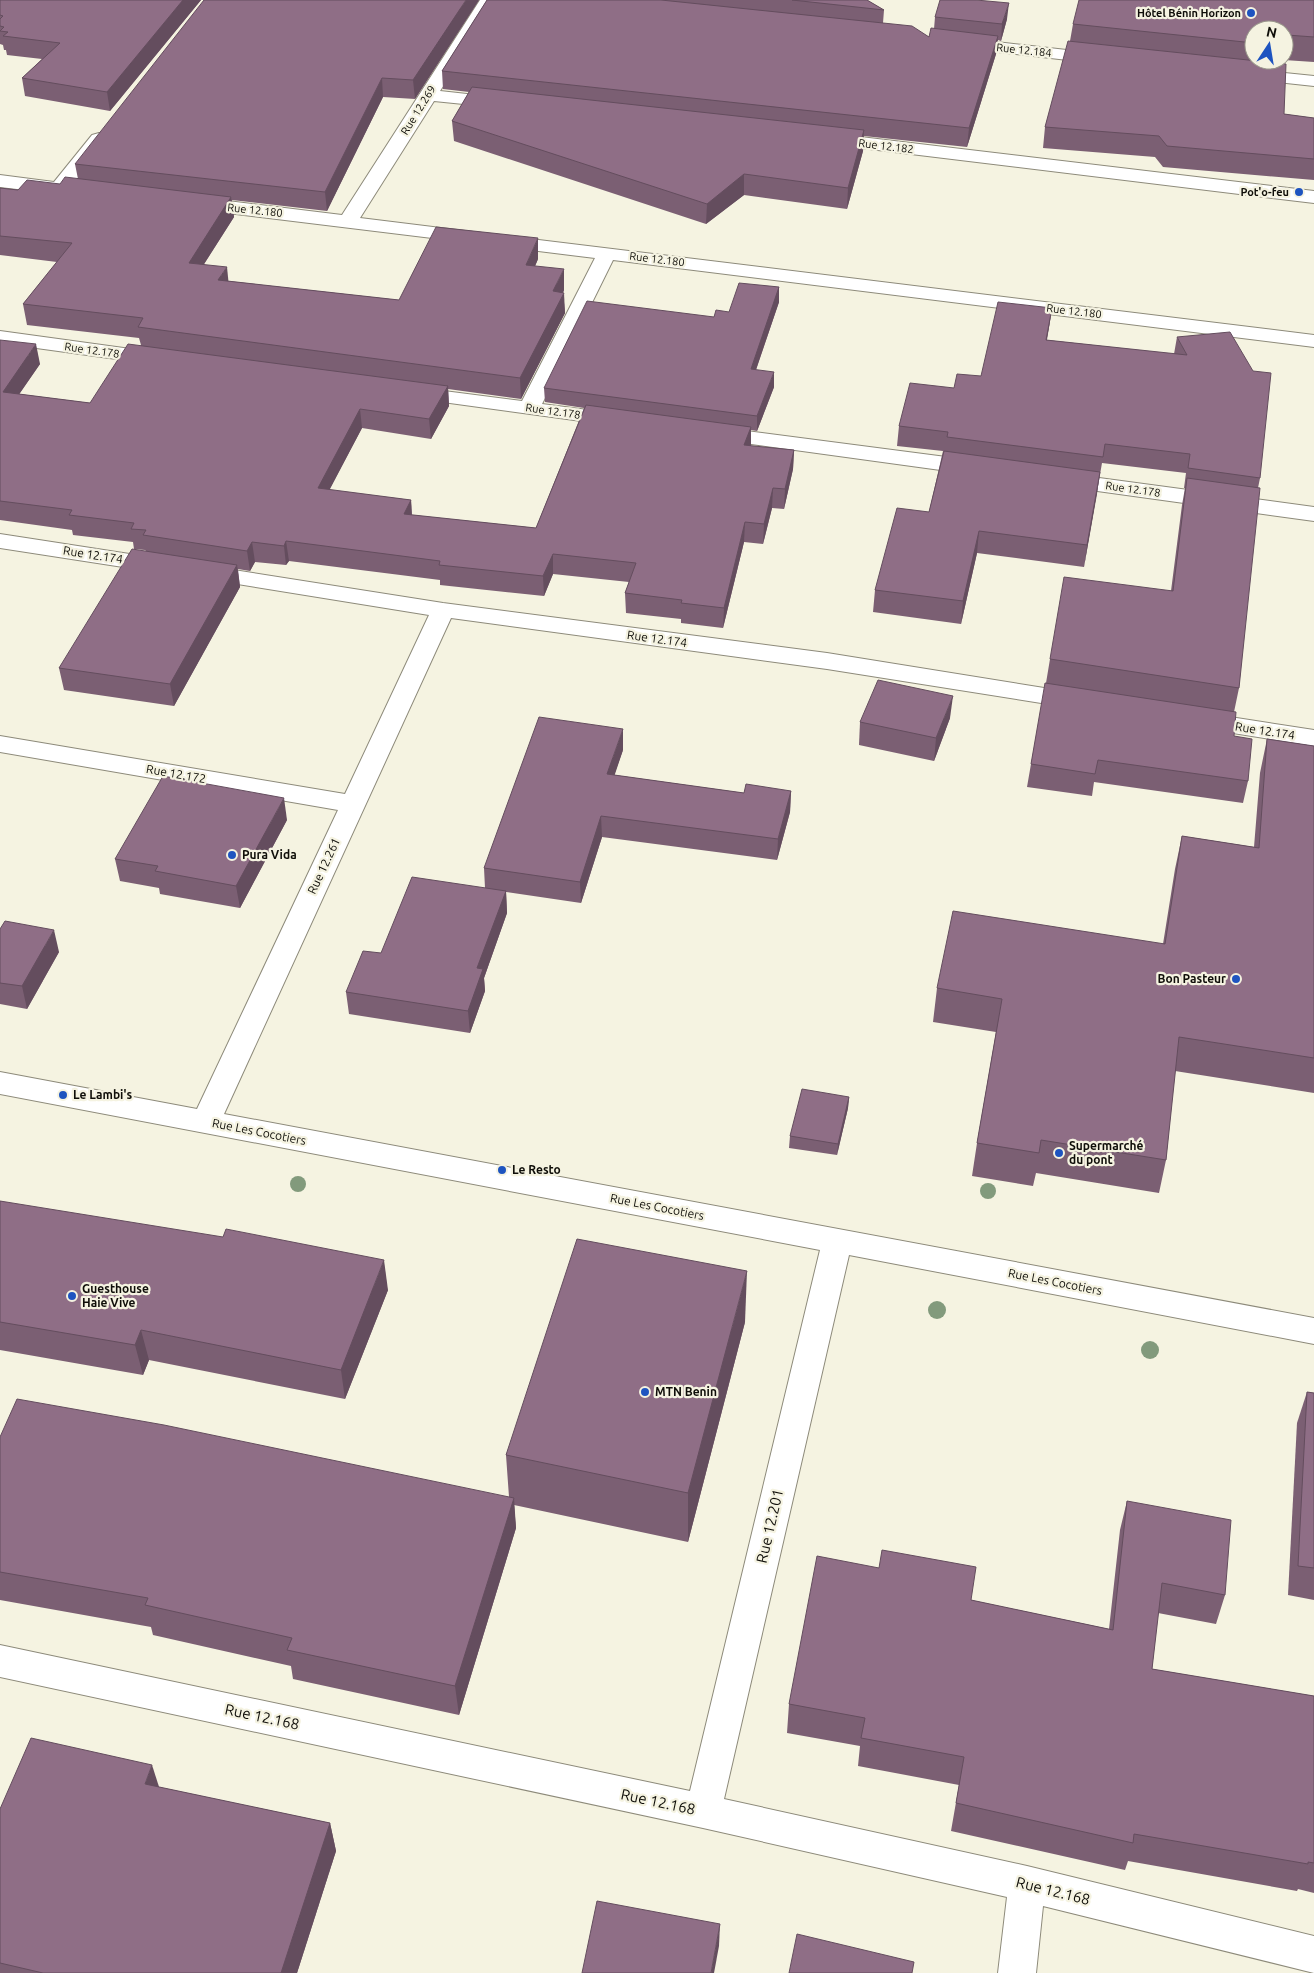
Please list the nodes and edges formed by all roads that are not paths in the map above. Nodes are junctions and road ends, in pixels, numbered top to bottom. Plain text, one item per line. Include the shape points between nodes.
1 (489, 0) edge
2 (940, 41) edge
3 (1117, 60) edge
4 (1225, 72) edge
5 (1314, 81) edge
6 (428, 95) junction
7 (524, 105) edge
8 (108, 128) edge
9 (806, 136) edge
10 (0, 181) edge
11 (1314, 197) edge
12 (175, 201) edge
13 (348, 221) junction
14 (607, 253) junction
15 (0, 337) edge
16 (1314, 341) edge
17 (176, 361) edge
18 (392, 390) edge
19 (528, 408) junction
20 (636, 423) edge
21 (695, 430) edge
22 (1000, 472) edge
23 (1039, 477) edge
24 (1314, 514) edge
25 (0, 541) edge
26 (443, 610) junction
27 (1100, 704) edge
28 (1178, 717) edge
29 (1314, 738) edge
30 (0, 744) edge
31 (352, 804) junction
32 (0, 1083) edge
33 (206, 1122) junction
34 (837, 1241) junction
35 (1314, 1331) edge
36 (0, 1661) edge
37 (703, 1811) junction
38 (1027, 1884) junction
39 (1314, 1955) edge
40 (1017, 1973) edge

1 - 6 street, Rue 12.269
2 - 3 street, Rue 12.184
4 - 5 street
6 - 7 street
6 - 13 street, Rue 12.269
8 - 10 street via 68,189
9 - 11 street, Rue 12.182
12 - 13 street, Rue 12.180
13 - 14 street, Rue 12.180
14 - 16 street, Rue 12.180
14 - 19 street
15 - 17 street, Rue 12.178
18 - 19 street, Rue 12.178
19 - 20 street, Rue 12.178
21 - 22 street
23 - 24 street, Rue 12.178
25 - 26 street, Rue 12.174
26 - 27 street, Rue 12.174 via 827,661
26 - 31 street, Rue 12.261
28 - 29 street, Rue 12.174
30 - 31 street, Rue 12.172
31 - 33 street, Rue 12.261
32 - 33 street, Rue Les Cocotiers
33 - 34 street, Rue Les Cocotiers
34 - 35 street, Rue Les Cocotiers
34 - 37 street, Rue 12.201
36 - 37 street, Rue 12.168
37 - 38 street, Rue 12.168
38 - 39 street, Rue 12.168
38 - 40 street

